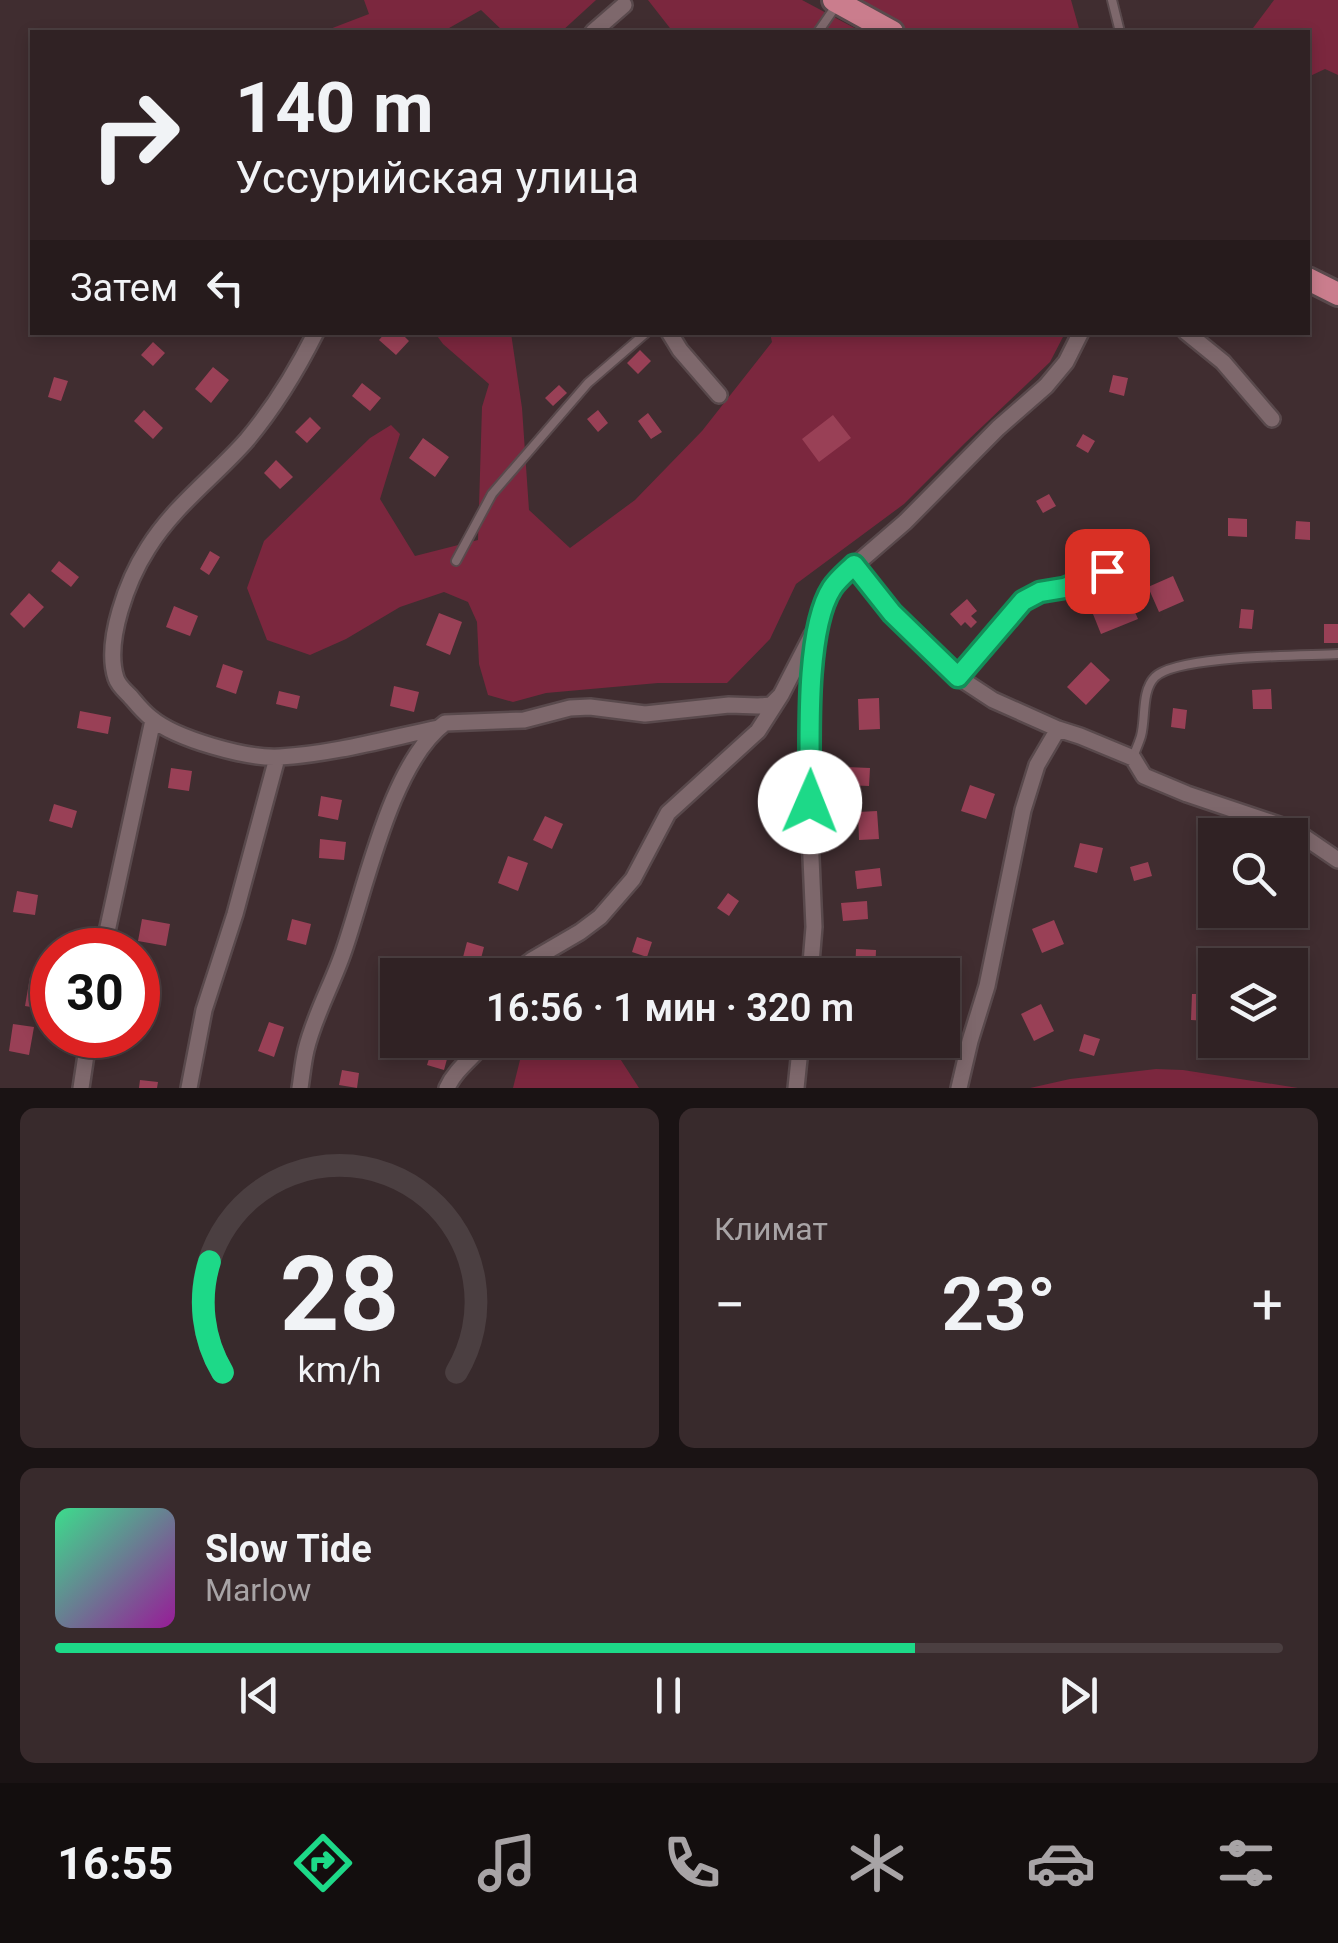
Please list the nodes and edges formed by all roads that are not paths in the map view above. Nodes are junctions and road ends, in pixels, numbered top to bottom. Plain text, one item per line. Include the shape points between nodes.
1 (1112, 0) edge
2 (836, 1) edge
3 (624, 4) dead end
4 (595, 30) edge
5 (819, 30) edge
6 (886, 30) edge
7 (1120, 30) edge
8 (1310, 279) edge
9 (1338, 294) edge
10 (314, 335) edge
11 (644, 335) edge
12 (671, 335) edge
13 (1080, 335) edge
14 (1190, 335) edge
15 (719, 395) dead end
16 (1272, 419) dead end
17 (456, 561) dead end
18 (854, 565) junction
19 (1107, 571) dead end
20 (816, 627) junction
21 (1338, 654) edge
22 (958, 677) junction
23 (781, 695) junction
24 (153, 720) junction
25 (438, 728) junction
26 (1058, 729) junction
27 (277, 758) junction
28 (1132, 758) junction
29 (1338, 860) edge
30 (108, 928) edge
31 (535, 958) edge
32 (811, 958) edge
33 (86, 1058) edge
34 (474, 1058) edge
35 (799, 1058) edge
36 (81, 1088) edge
37 (190, 1088) edge
38 (300, 1088) edge
39 (447, 1088) edge
40 (796, 1088) edge
41 (959, 1088) edge

1 - 7 lane
2 - 5 lane
2 - 6 main road
3 - 4 street
8 - 9 main road
10 - 24 street via 246,441 168,522 131,578 114,646 116,681
11 - 17 lane via 588,384 492,494
12 - 15 street
13 - 18 street via 1046,386
14 - 16 street
18 - 20 street via 832,588
18 - 22 street
19 - 22 lane via 1023,601
20 - 23 street
20 - 32 street
21 - 28 lane via 1174,667 1155,677 1148,691
22 - 26 street
23 - 25 street via 758,706 645,714 570,708
23 - 31 street via 758,731 668,814 632,879 600,917
24 - 27 street via 199,742
24 - 30 street
25 - 27 street
25 - 38 street via 394,799 306,1048
26 - 28 street
26 - 41 street via 1022,810
27 - 37 street via 204,1010
28 - 29 street via 1144,776 1294,830
33 - 36 street
34 - 39 street
35 - 40 street

